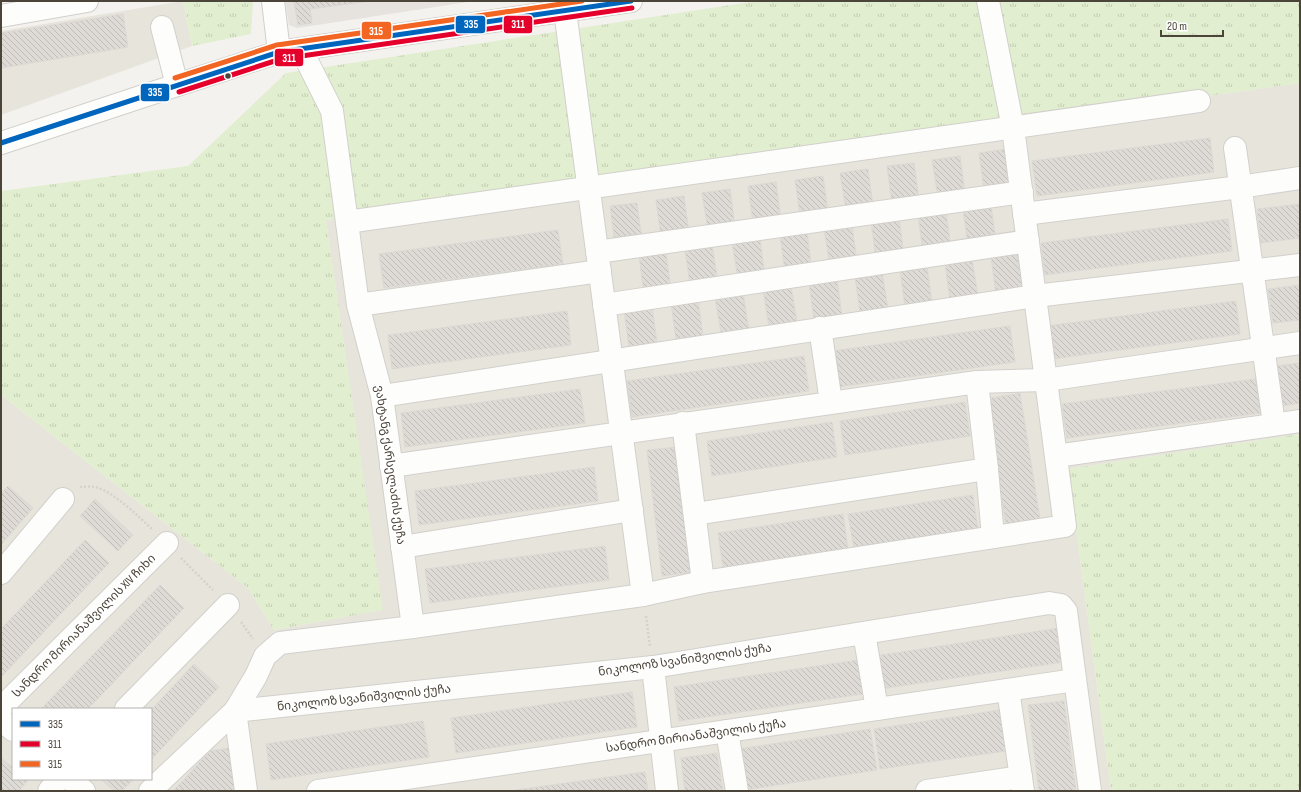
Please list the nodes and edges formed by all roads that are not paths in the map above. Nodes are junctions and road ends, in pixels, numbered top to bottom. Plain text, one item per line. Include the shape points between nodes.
1 (87, 1) edge
2 (273, 1) edge
3 (631, 1) edge
4 (988, 1) edge
5 (565, 11) junction
6 (1, 16) edge
7 (162, 27) dead end
8 (301, 49) junction
9 (279, 52) junction
10 (177, 85) junction
11 (1199, 101) dead end
12 (1013, 128) junction
13 (1, 143) edge
14 (1235, 148) dead end
15 (1300, 178) edge
16 (1240, 187) junction
17 (589, 188) junction
18 (1022, 192) junction
19 (1024, 214) junction
20 (347, 222) junction
21 (1028, 241) junction
22 (598, 261) junction
23 (1300, 264) edge
24 (1252, 271) junction
25 (1035, 296) junction
26 (358, 304) junction
27 (604, 305) junction
28 (820, 328) junction
29 (1300, 343) edge
30 (1262, 349) junction
31 (612, 360) junction
32 (1046, 380) junction
33 (977, 382) junction
34 (382, 396) junction
35 (831, 402) junction
36 (1300, 421) edge
37 (683, 423) junction
38 (1274, 424) junction
39 (622, 432) junction
40 (1056, 456) junction
41 (391, 466) junction
42 (987, 469) junction
43 (63, 499) dead end
44 (632, 510) junction
45 (695, 514) junction
46 (993, 538) junction
47 (166, 543) dead end
48 (402, 547) junction
49 (1, 573) edge
50 (703, 582) junction
51 (643, 595) junction
52 (228, 605) dead end
53 (413, 627) junction
54 (864, 633) junction
55 (653, 667) junction
56 (1075, 680) junction
57 (1008, 690) junction
58 (1, 708) edge
59 (127, 708) edge
60 (877, 709) junction
61 (235, 711) junction
62 (1, 720) edge
63 (12, 729) edge
64 (727, 731) junction
65 (661, 741) junction
66 (58, 780) edge
67 (71, 780) edge
68 (1022, 784) edge
69 (49, 791) edge
70 (84, 791) edge
71 (150, 791) edge
72 (246, 791) edge
73 (318, 791) edge
74 (667, 791) edge
75 (737, 791) edge
76 (927, 791) edge
77 (1090, 791) edge

1 - 6 street
2 - 9 street
3 - 5 street
4 - 12 street
5 - 8 street
5 - 17 street
7 - 10 street
8 - 9 street
8 - 20 street, ვახტანგ ქარსელაძის ქუჩა via 332,111
9 - 10 street
10 - 13 street
11 - 12 street
12 - 17 street
12 - 18 street
14 - 16 street
15 - 16 street
16 - 19 street
16 - 24 street
17 - 20 street
17 - 22 street
18 - 19 street
18 - 22 street
19 - 21 street
20 - 26 street, ვახტანგ ქარსელაძის ქუჩა
21 - 25 street
21 - 27 street
22 - 26 street
22 - 27 street
23 - 24 street
24 - 25 street
24 - 30 street
25 - 28 street
25 - 32 street
26 - 34 street, ვახტანგ ქარსელაძის ქუჩა
27 - 31 street
28 - 31 street
28 - 35 street
29 - 30 street
30 - 32 street
30 - 38 street
31 - 34 street
31 - 39 street
32 - 33 street
32 - 40 street
33 - 35 street
33 - 42 street
34 - 41 street, ვახტანგ ქარსელაძის ქუჩა
35 - 37 street
36 - 38 street
37 - 39 street
37 - 45 street
38 - 40 street
39 - 41 street
39 - 44 street
40 - 46 street via 1065,526
41 - 48 street, ვახტანგ ქარსელაძის ქუჩა
42 - 45 street
42 - 46 street
43 - 49 street
44 - 48 street
44 - 51 street
45 - 50 street
46 - 50 street
47 - 58 street, სანდრო მირიანაშვილის XIV ჩიხი
48 - 53 street, ვახტანგ ქარსელაძის ქუჩა
50 - 51 street
51 - 53 street
52 - 59 street
53 - 61 street via 280,643 265,656
54 - 55 street, ნიკოლოზ სვანიშვილის ქუჩა
54 - 56 street, ნიკოლოზ სვანიშვილის ქუჩა via 1049,603 1061,605 1066,611
54 - 60 street
55 - 61 street, ნიკოლოზ სვანიშვილის ქუჩა
55 - 65 street
56 - 57 street, სანდრო მირიანაშვილის ქუჩა
56 - 77 street, ნიკოლოზ სვანიშვილის ქუჩა
57 - 60 street, სანდრო მირიანაშვილის ქუჩა
57 - 68 street
60 - 64 street, სანდრო მირიანაშვილის ქუჩა
61 - 71 street
61 - 72 street
62 - 63 street
64 - 65 street, სანდრო მირიანაშვილის ქუჩა
64 - 75 street
65 - 73 street, სანდრო მირიანაშვილის ქუჩა
65 - 74 street
66 - 69 street
67 - 70 street
68 - 76 street

